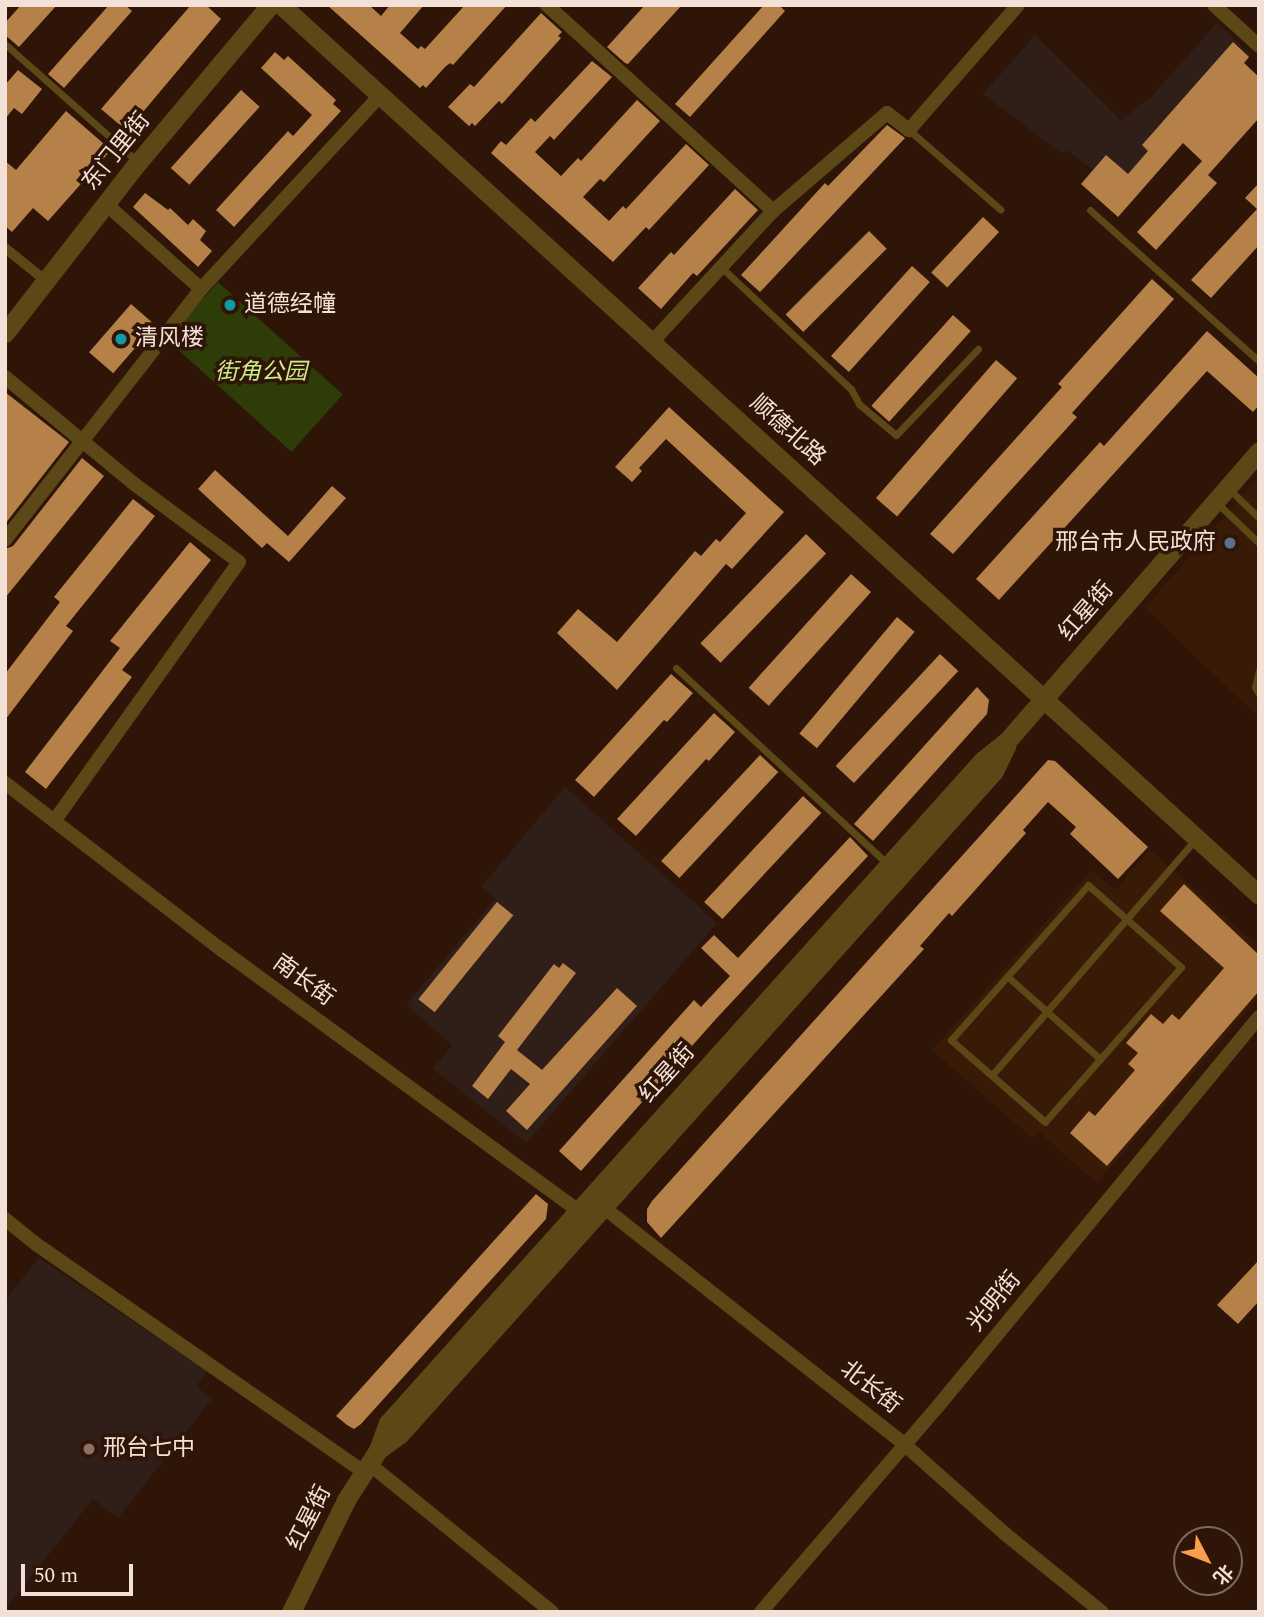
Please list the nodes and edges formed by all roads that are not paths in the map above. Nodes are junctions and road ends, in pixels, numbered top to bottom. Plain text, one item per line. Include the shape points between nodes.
1 (270, 5) edge
2 (281, 5) edge
3 (547, 5) edge
4 (1018, 5) edge
5 (1214, 5) edge
6 (5, 44) edge
7 (1259, 46) edge
8 (380, 96) junction
9 (909, 130) junction
10 (139, 162) junction
11 (106, 204) junction
12 (1000, 209) dead end
13 (1090, 210) dead end
14 (773, 211) junction
15 (5, 248) edge
16 (722, 268) junction
17 (46, 281) junction
18 (201, 289) junction
19 (5, 333) edge
20 (653, 341) junction
21 (978, 349) dead end
22 (1259, 361) edge
23 (5, 377) edge
24 (81, 439) junction
25 (1259, 451) edge
26 (1222, 494) junction
27 (1259, 518) edge
28 (5, 540) edge
29 (1259, 543) edge
30 (676, 668) dead end
31 (1259, 670) edge
32 (1259, 694) edge
33 (1044, 699) junction
34 (1007, 741) junction
35 (5, 783) edge
36 (54, 821) junction
37 (1197, 839) junction
38 (888, 865) junction
39 (1259, 895) edge
40 (1127, 919) junction
41 (1007, 976) junction
42 (1047, 1012) junction
43 (1259, 1017) edge
44 (1100, 1059) junction
45 (992, 1075) junction
46 (603, 1207) junction
47 (578, 1211) junction
48 (5, 1219) edge
49 (905, 1445) junction
50 (370, 1461) junction
51 (291, 1612) edge
52 (552, 1612) edge
53 (761, 1612) edge
54 (1102, 1612) edge

1 - 10 street, 东门里街
2 - 8 street, 顺德北路
3 - 14 street
4 - 9 street
5 - 7 street
6 - 10 lane
8 - 18 street
8 - 20 street, 顺德北路
9 - 12 lane
9 - 14 street via 887,113
10 - 11 street, 东门里街
11 - 17 street, 东门里街
11 - 18 street
13 - 22 lane
14 - 16 street
15 - 17 street
16 - 20 street
16 - 21 lane via 896,435
17 - 19 street, 东门里街
18 - 24 street
20 - 33 street, 顺德北路
23 - 24 street
24 - 28 street
24 - 36 street via 239,562
25 - 26 street, 红星街
26 - 27 lane
26 - 29 lane
26 - 33 street, 红星街
30 - 38 lane
31 - 32 lane via 1255,687
33 - 34 street, 红星街
33 - 37 street, 顺德北路
34 - 38 street, 红星街 via 982,761
34 - 46 street, 红星街 via 994,771
35 - 36 street, 南长街
36 - 47 street, 南长街
37 - 39 street, 顺德北路
37 - 40 lane
38 - 47 street, 红星街
40 - 41 lane via 1088,885
40 - 42 lane
40 - 44 lane via 1181,967
41 - 42 lane
41 - 45 lane via 951,1040
42 - 44 lane
42 - 45 lane
43 - 49 street, 光明街
44 - 45 lane via 1045,1122
46 - 49 street, 北长街
46 - 50 street, 红星街 via 400,1434
47 - 50 street, 红星街 via 388,1423
48 - 50 street via 36,1244
49 - 53 street, 光明街
49 - 54 street, 北长街
50 - 51 street, 红星街
50 - 52 street

